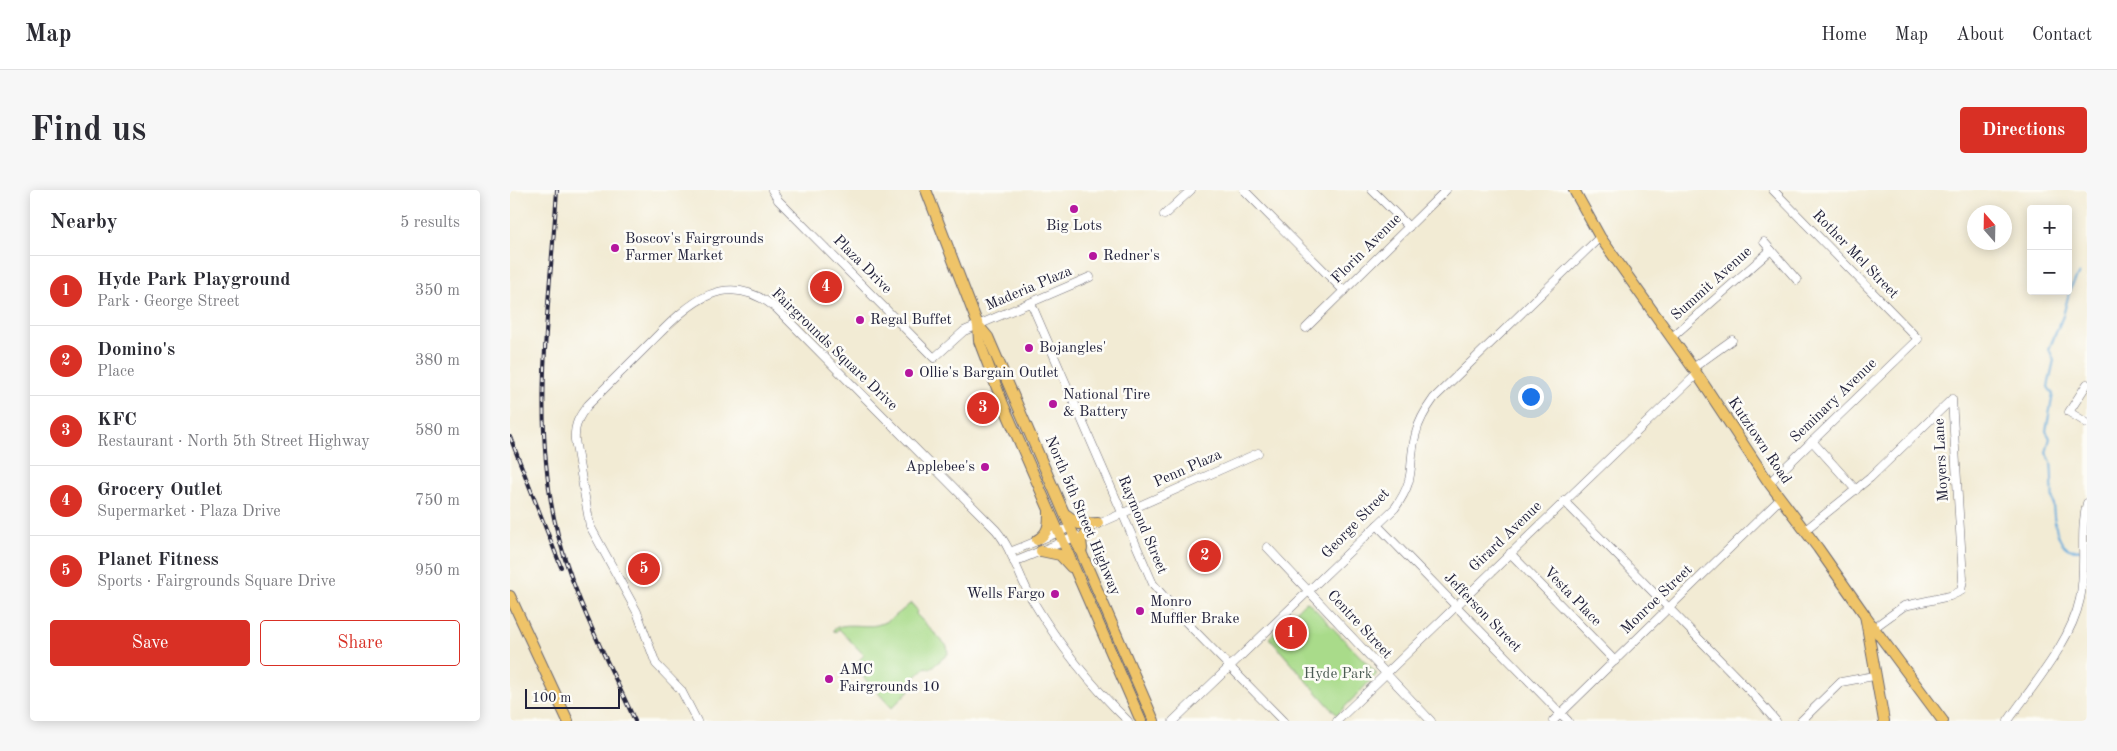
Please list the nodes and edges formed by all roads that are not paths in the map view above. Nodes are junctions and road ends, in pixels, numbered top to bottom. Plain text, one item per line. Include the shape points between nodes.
1 (772, 190) edge
2 (926, 190) edge
3 (1192, 190) edge
4 (1244, 190) edge
5 (1372, 190) edge
6 (1446, 190) edge
7 (1773, 190) edge
8 (1577, 192) edge
9 (1164, 215) dead end
10 (1409, 227) junction
11 (1600, 236) junction
12 (1764, 242) dead end
13 (1771, 250) junction
14 (1090, 277) dead end
15 (1797, 280) dead end
16 (1344, 291) junction
17 (1031, 303) junction
18 (978, 326) junction
19 (1306, 328) dead end
20 (1672, 338) junction
21 (1918, 339) joint
22 (1732, 340) dead end
23 (934, 358) joint
24 (1695, 371) junction
25 (2087, 384) edge
26 (2087, 423) edge
27 (1812, 441) junction
28 (1258, 452) dead end
29 (1769, 483) junction
30 (1856, 490) junction
31 (1780, 499) junction
32 (1564, 500) junction
33 (2087, 503) edge
34 (1049, 506) junction
35 (1123, 512) junction
36 (1065, 513) junction
37 (1098, 524) junction
38 (1377, 525) junction
39 (1071, 527) junction
40 (1089, 529) junction
41 (1059, 531) junction
42 (1804, 531) junction
43 (1075, 537) junction
44 (1037, 540) junction
45 (1064, 542) junction
46 (1267, 547) dead end
47 (1041, 551) junction
48 (1010, 552) junction
49 (1510, 552) junction
50 (1084, 558) junction
51 (1014, 562) junction
52 (1077, 574) junction
53 (1309, 591) junction
54 (510, 596) edge
55 (1455, 606) junction
56 (1668, 608) junction
57 (1864, 615) junction
58 (1875, 627) junction
59 (1615, 661) junction
60 (1229, 668) junction
61 (1385, 673) junction
62 (1874, 676) junction
63 (1561, 714) junction
64 (568, 721) edge
65 (697, 721) edge
66 (1128, 721) edge
67 (1141, 721) edge
68 (1154, 721) edge
69 (1173, 721) edge
70 (1283, 721) edge
71 (1337, 721) edge
72 (1431, 721) edge
73 (1553, 721) edge
74 (1568, 721) edge
75 (1776, 721) edge
76 (1801, 721) edge
77 (1884, 721) edge
78 (1943, 721) edge
79 (2008, 721) edge

1 - 23 street, Plaza Drive via 778,200
2 - 18 main road, North 5th Street Highway
3 - 9 street
4 - 16 street
5 - 10 street
6 - 10 street, Florin Avenue
7 - 21 street, Rother Mel Street
8 - 11 main road, Kutztown Road
10 - 16 street, Florin Avenue
11 - 20 main road, Kutztown Road
11 - 38 street, George Street via 1434,398 1415,435 1408,487 1395,508
12 - 13 street
13 - 15 street
13 - 20 street, Summit Avenue
14 - 17 street, Maderia Plaza
16 - 19 street, Florin Avenue
17 - 18 street, Maderia Plaza
17 - 35 street, Raymond Street
18 - 23 street, Maderia Plaza via 964,331
18 - 34 main road, North 5th Street Highway via 982,350
18 - 36 main road, North 5th Street Highway via 988,337
20 - 24 main road, Kutztown Road
21 - 27 street, Seminary Avenue
22 - 24 street, Girard Avenue
24 - 29 main road, Kutztown Road
24 - 32 street, Girard Avenue
25 - 26 street via 2069,412
27 - 29 street, Seminary Avenue
27 - 30 street
28 - 35 street, Penn Plaza
29 - 31 main road, Kutztown Road
30 - 42 street, Moyers Lane
30 - 58 street, Moyers Lane via 1952,399 1963,579 1961,591 1904,606
31 - 42 main road, Kutztown Road
31 - 56 street, Monroe Street
32 - 49 street, Girard Avenue
32 - 56 street
33 - 79 street via 2081,590 2074,618 2060,645
34 - 41 main road, North 5th Street Highway
34 - 44 main road via 1048,529 1045,536
35 - 37 street, Penn Plaza
35 - 60 street, Raymond Street via 1155,588
36 - 37 main road via 1079,524
36 - 39 main road, North 5th Street Highway
37 - 40 street, Penn Plaza
38 - 53 street, George Street
38 - 55 street, Jefferson Street
39 - 41 street
39 - 43 main road, North 5th Street Highway
40 - 43 street, Penn Plaza
40 - 50 main road via 1081,540
41 - 44 street
41 - 45 main road, North 5th Street Highway
42 - 57 main road, Kutztown Road
43 - 45 street
43 - 50 main road, North 5th Street Highway
44 - 48 street
45 - 47 street
45 - 52 main road, North 5th Street Highway
46 - 53 street, Centre Street
47 - 51 street
47 - 52 main road via 1060,555
48 - 51 street, Fairgrounds Square Drive
48 - 65 street, Fairgrounds Square Drive via 996,530 776,308 758,296 738,291 705,296 685,308 593,400 579,416 574,433 590,526 637,612 656,664 681,690
49 - 55 street, Girard Avenue
49 - 59 street, Vesta Place
50 - 68 main road, North 5th Street Highway
51 - 66 street, Fairgrounds Square Drive via 1048,625 1089,680
52 - 67 main road, North 5th Street Highway
53 - 60 street, George Street
53 - 61 street, Centre Street
54 - 64 main road
55 - 61 street, Girard Avenue
55 - 63 street, Jefferson Street
56 - 59 street, Monroe Street
56 - 75 street
57 - 58 main road
57 - 62 main road, Kutztown Road
58 - 78 main road
59 - 63 street, Monroe Street
60 - 69 street, George Street
60 - 70 street, Raymond Street
61 - 71 street, Girard Avenue
61 - 72 street, Centre Street
62 - 76 street via 1841,682
62 - 77 main road, Kutztown Road
63 - 73 street, Monroe Street
63 - 74 street, Jefferson Street

